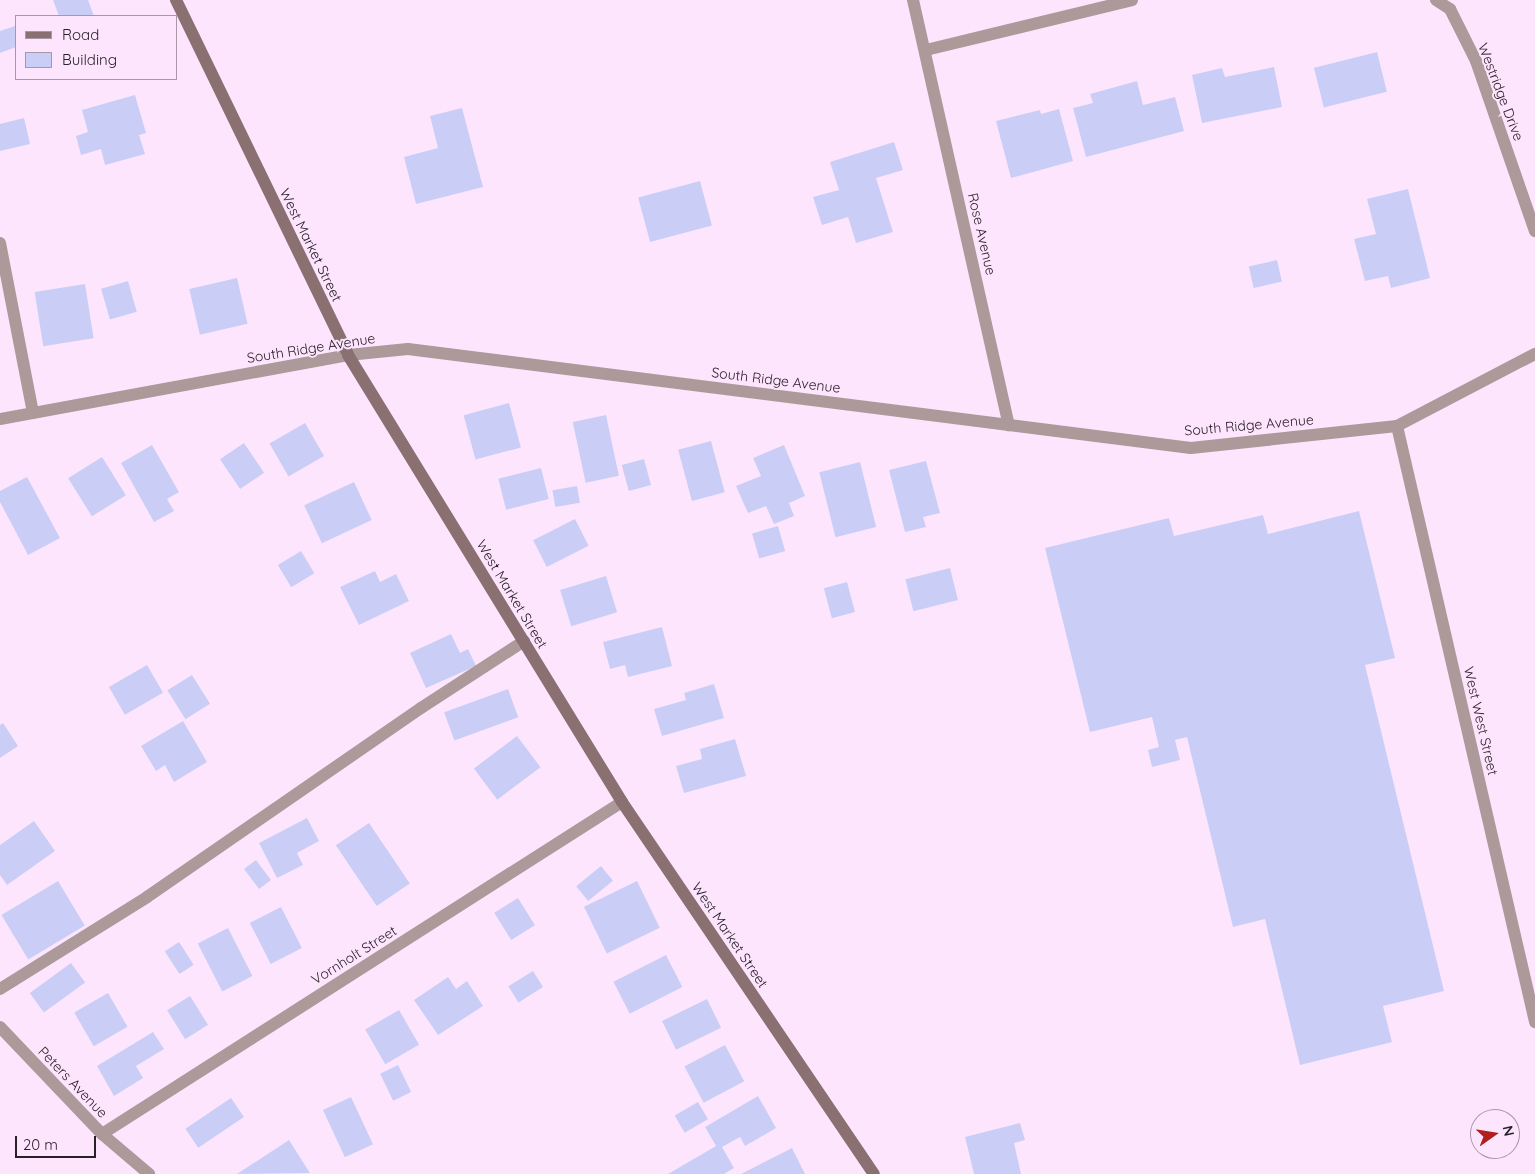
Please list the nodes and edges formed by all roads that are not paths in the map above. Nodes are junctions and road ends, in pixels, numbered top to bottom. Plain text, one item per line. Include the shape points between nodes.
1 (176, 0) edge
2 (913, 0) edge
3 (1132, 0) edge
4 (1436, 0) edge
5 (926, 50) junction
6 (1535, 231) edge
7 (0, 244) edge
8 (1535, 354) edge
9 (348, 355) junction
10 (33, 413) junction
11 (0, 419) edge
12 (1009, 425) junction
13 (1397, 426) junction
14 (524, 641) junction
15 (622, 802) junction
16 (0, 989) edge
17 (1535, 1022) edge
18 (0, 1027) edge
19 (102, 1134) junction
20 (149, 1174) edge
21 (874, 1174) edge

1 - 9 main road, West Market Street
2 - 5 street
3 - 5 street
4 - 6 street, Westridge Drive via 1450,9 1476,61
5 - 12 street, Rose Avenue
7 - 10 street
8 - 13 street, South Ridge Avenue
9 - 10 street, South Ridge Avenue
9 - 12 street, South Ridge Avenue via 408,349
9 - 14 main road, West Market Street
10 - 11 street, South Ridge Avenue
12 - 13 street, South Ridge Avenue via 1191,448
13 - 17 street, West West Street
14 - 15 main road, West Market Street
14 - 16 street via 147,897
15 - 19 street, Vornholt Street
15 - 21 main road, West Market Street
18 - 19 street, Peters Avenue
19 - 20 street, Peters Avenue

